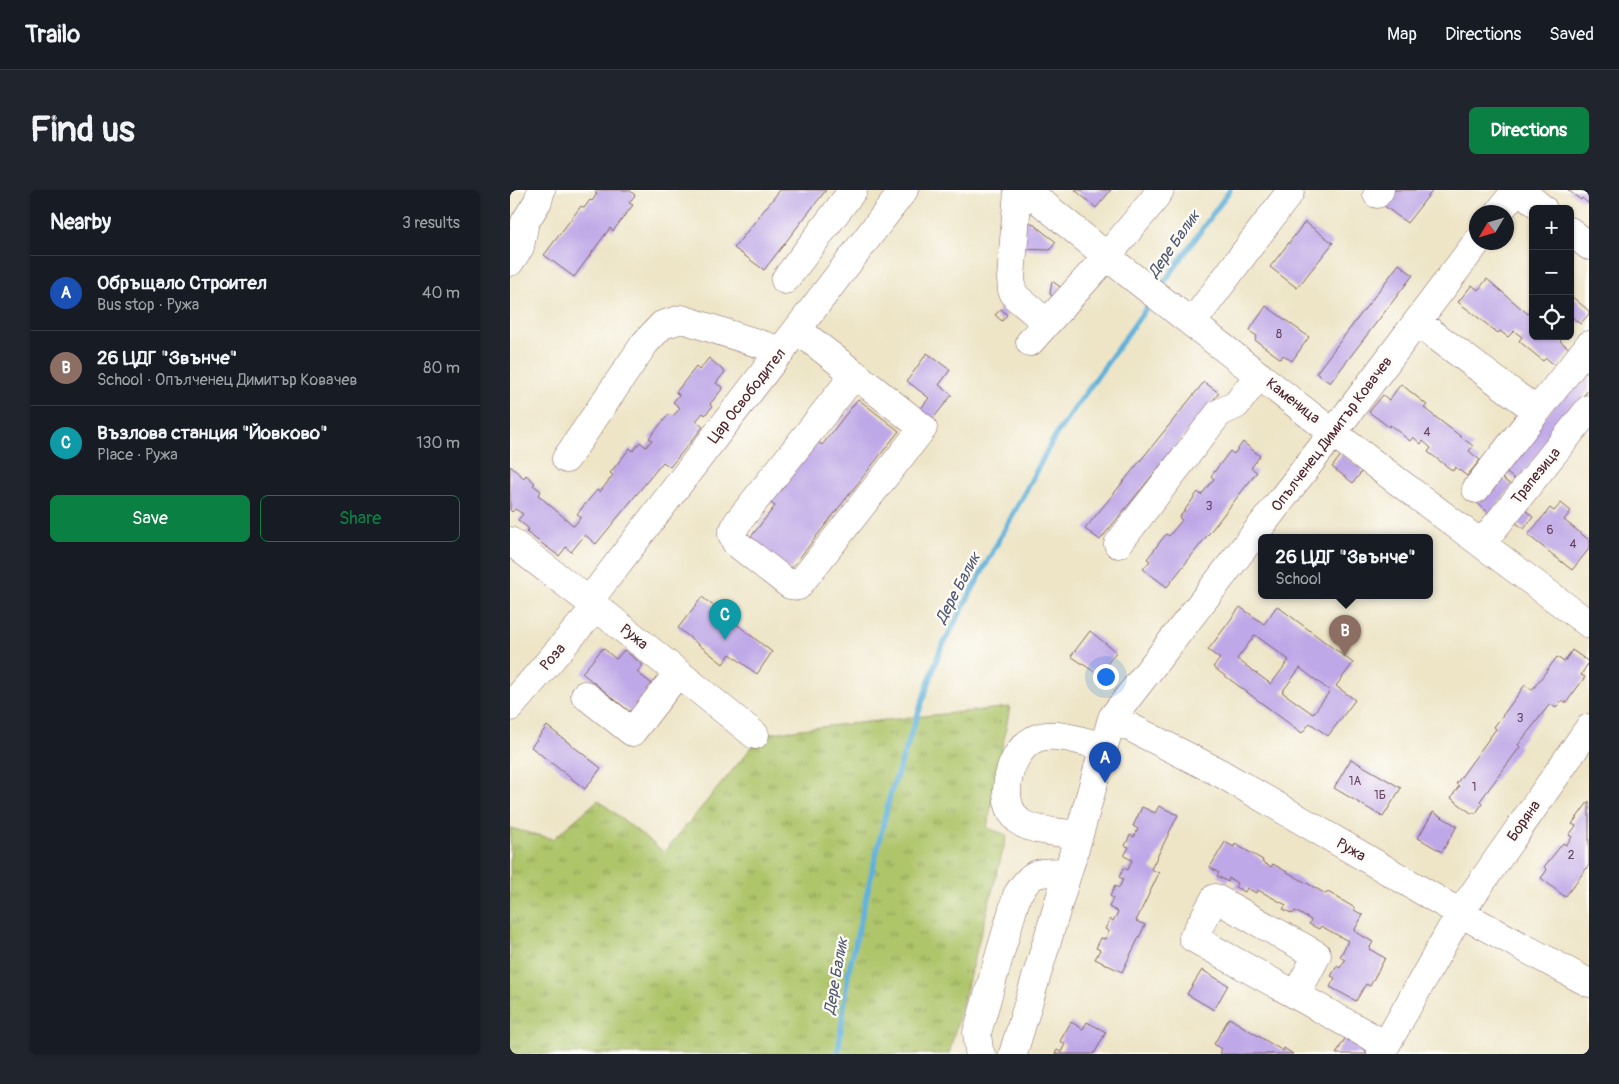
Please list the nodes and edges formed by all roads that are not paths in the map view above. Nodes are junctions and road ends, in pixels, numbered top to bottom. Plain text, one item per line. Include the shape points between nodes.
1 (541, 190) edge
2 (853, 190) edge
3 (904, 190) edge
4 (1018, 190) edge
5 (1026, 190) edge
6 (1160, 190) edge
7 (1518, 190) edge
8 (1290, 192) dead end
9 (1505, 205) edge
10 (1538, 205) edge
11 (1574, 234) edge
12 (1589, 246) edge
13 (1471, 250) edge
14 (510, 262) edge
15 (1116, 264) junction
16 (785, 280) dead end
17 (1188, 320) junction
18 (1417, 322) junction
19 (798, 330) junction
20 (1589, 345) edge
21 (782, 351) junction
22 (855, 374) junction
23 (1259, 375) junction
24 (1589, 409) edge
25 (1537, 411) junction
26 (1333, 433) junction
27 (566, 459) dead end
28 (1476, 489) dead end
29 (510, 541) edge
30 (1482, 543) junction
31 (1118, 544) dead end
32 (593, 604) junction
33 (1588, 620) edge
34 (678, 673) junction
35 (585, 695) dead end
36 (510, 707) edge
37 (1112, 718) junction
38 (1589, 728) edge
39 (755, 735) dead end
40 (1104, 747) junction
41 (1079, 835) junction
42 (1068, 872) junction
43 (1460, 913) junction
44 (1589, 983) edge
45 (1296, 995) dead end
46 (1383, 1050) edge
47 (981, 1054) edge
48 (1013, 1054) edge

1 - 14 street via 525,222 520,247
2 - 16 street
3 - 19 street, Цар Освободител
4 - 15 street via 1012,290 1038,332
5 - 15 street, Каменица
6 - 15 street
7 - 9 street
7 - 10 street
8 - 17 street
11 - 12 street
13 - 18 street, Опълченец Димитър Ковачев
15 - 17 street, Каменица
17 - 23 street, Каменица
18 - 25 street
18 - 26 street, Опълченец Димитър Ковачев
19 - 21 street, Цар Освободител
19 - 22 street
20 - 25 street
21 - 27 street via 682,319 662,325 645,343
21 - 32 street, Цар Освободител
22 - 22 street via 737,523 732,534 736,543 790,585 798,586 923,428
23 - 26 street, Каменица
23 - 31 street via 1236,406 1219,413
24 - 30 street, Трапезица
25 - 28 street
26 - 30 street, Каменица
26 - 37 street, Опълченец Димитър Ковачев
29 - 32 street, Ружа
30 - 33 street, Каменица
32 - 34 street, Ружа
32 - 36 street, Роза
34 - 35 street via 632,732
34 - 39 street, Ружа
37 - 40 street
37 - 43 street, Ружа via 1222,774
38 - 43 street, Боряна
40 - 41 street
40 - 41 street via 1057,736 1036,738 1017,753 1006,790 1007,800 1020,822
41 - 42 street
42 - 47 street via 1038,873 1027,879 1017,895 977,1033
42 - 48 street
43 - 44 street, Ружа
43 - 46 street, Боряна
45 - 46 street

